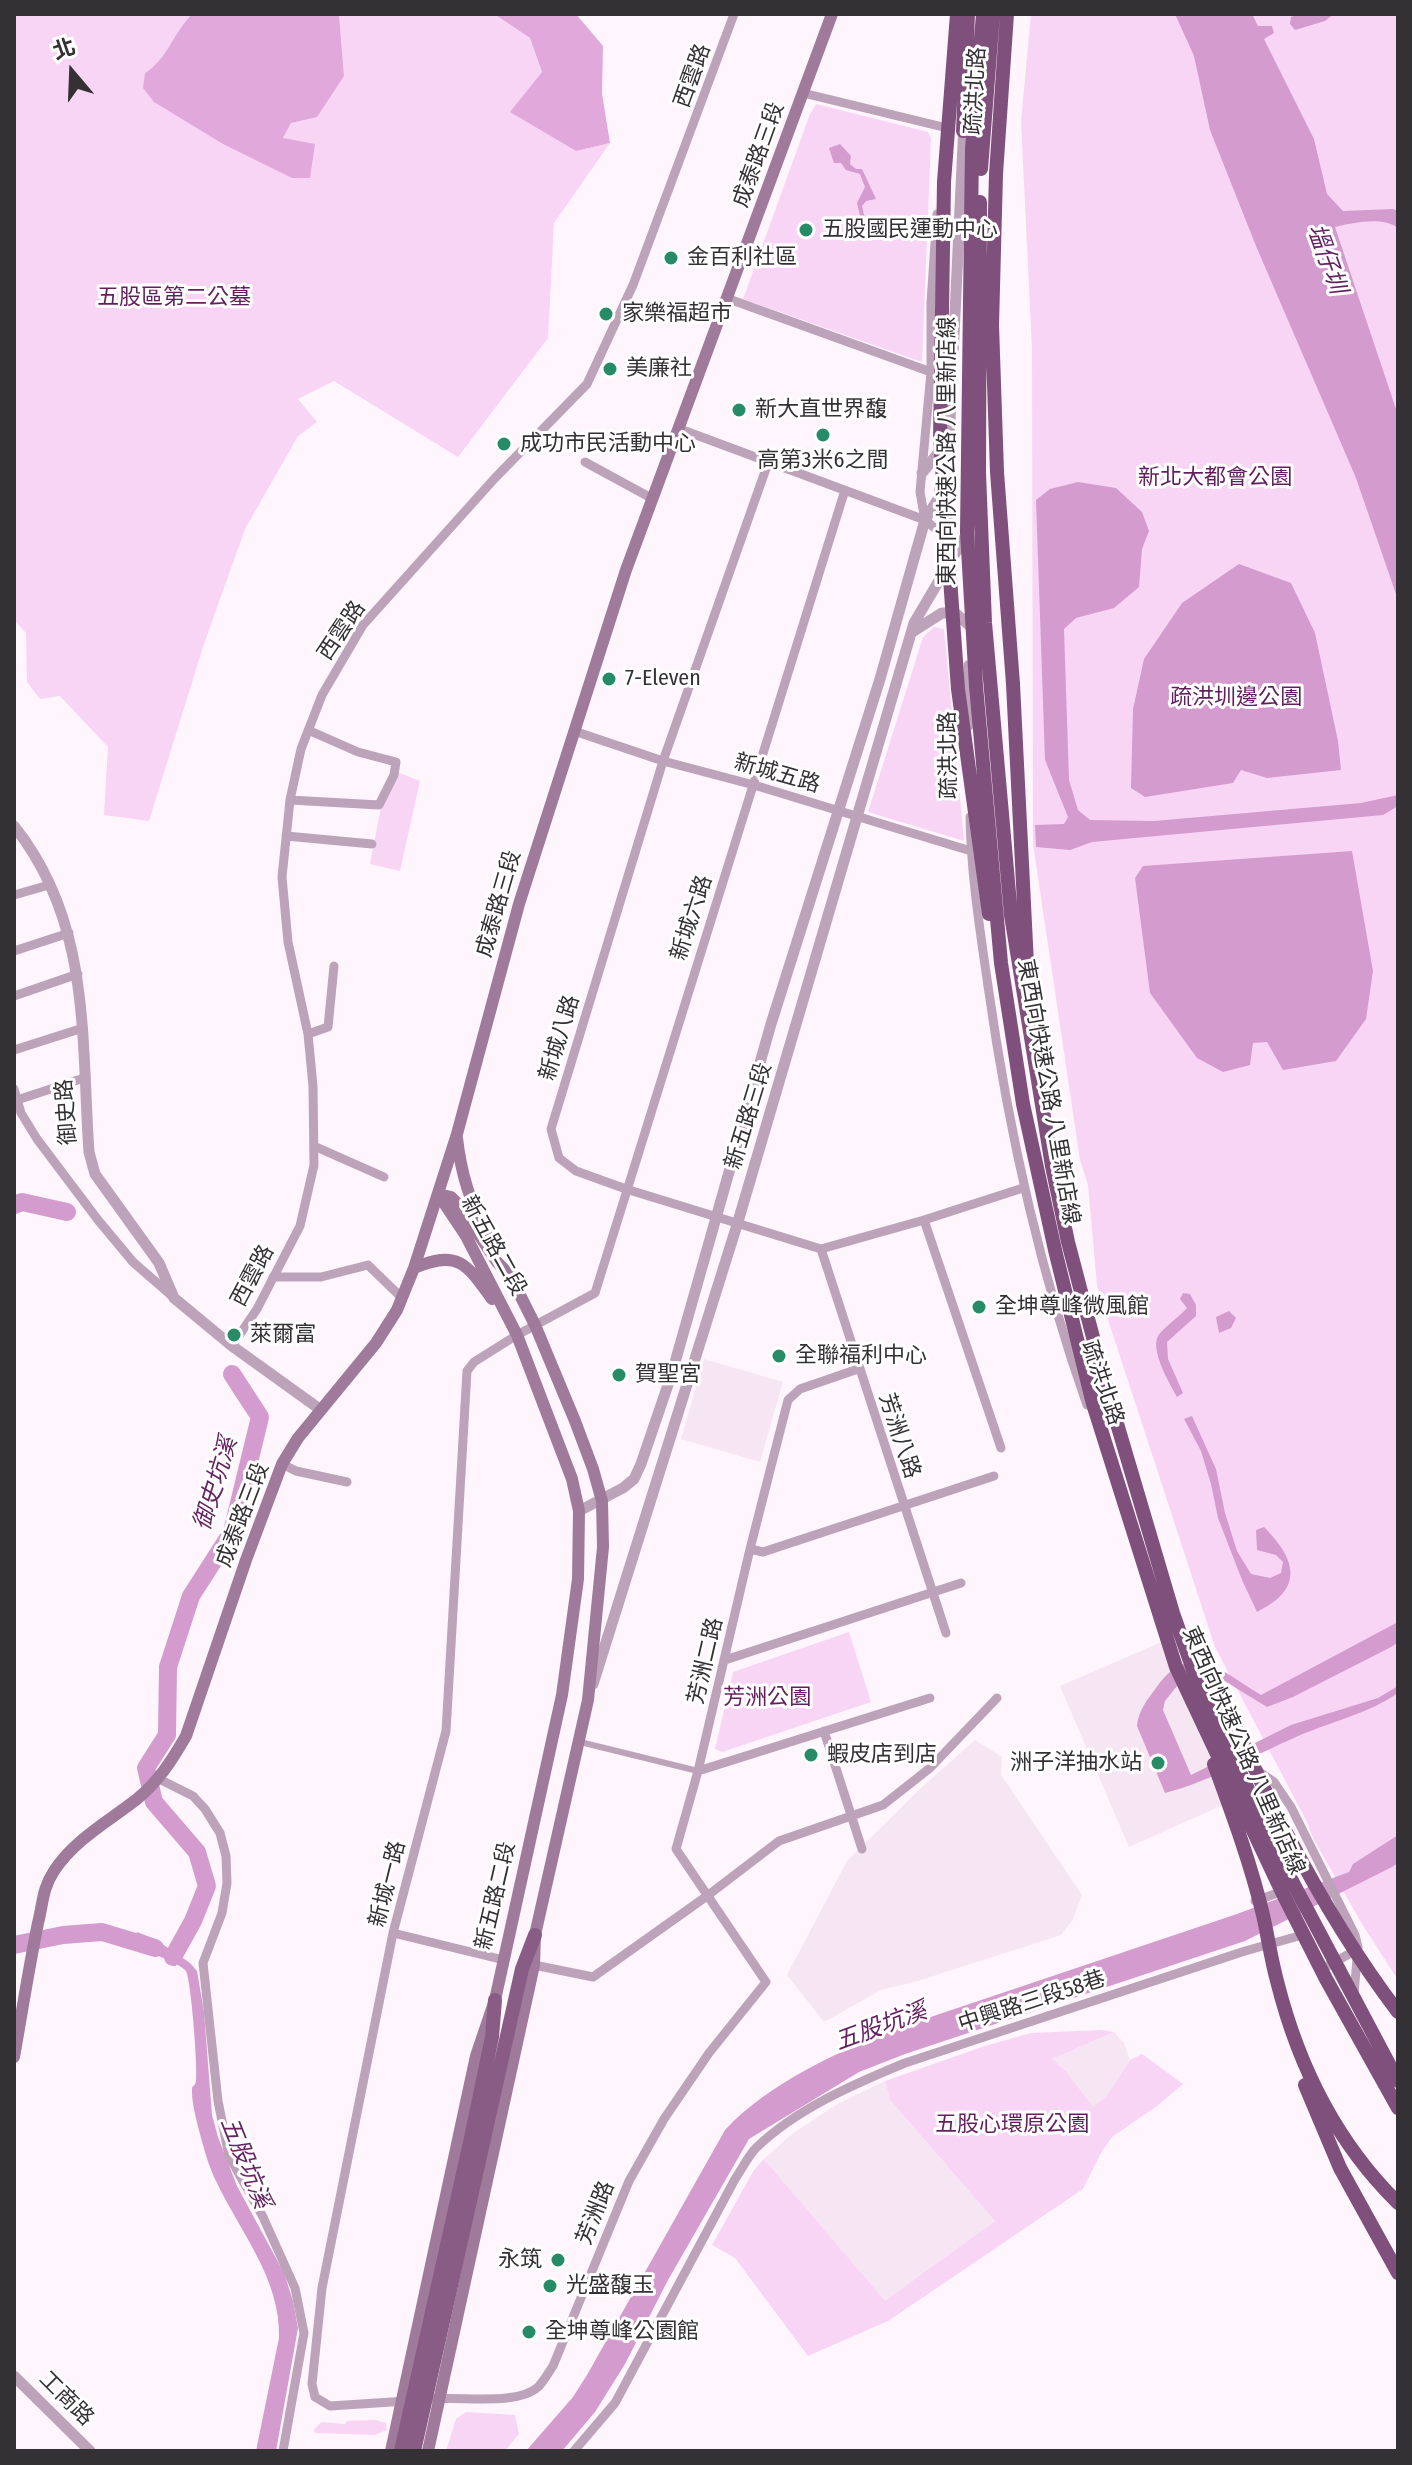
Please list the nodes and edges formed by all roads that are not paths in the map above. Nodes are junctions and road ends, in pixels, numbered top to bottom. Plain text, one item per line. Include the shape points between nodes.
1 (734, 14) edge
2 (832, 14) edge
3 (954, 14) edge
4 (971, 14) edge
5 (983, 14) edge
6 (993, 14) edge
7 (1000, 14) edge
8 (1007, 14) edge
9 (1015, 14) edge
10 (803, 93) junction
11 (943, 127) junction
12 (963, 131) joint
13 (992, 161) junction
14 (729, 299) junction
15 (931, 372) junction
16 (680, 429) junction
17 (949, 440) junction
18 (585, 462) dead end
19 (768, 463) junction
20 (922, 473) junction
21 (845, 490) junction
22 (653, 499) junction
23 (925, 520) junction
24 (960, 549) junction
25 (969, 625) junction
26 (912, 632) junction
27 (308, 730) junction
28 (574, 731) junction
29 (663, 761) junction
30 (754, 785) junction
31 (290, 800) junction
32 (837, 810) junction
33 (857, 817) junction
34 (14, 826) edge
35 (286, 836) junction
36 (27, 842) junction
37 (372, 844) dead end
38 (14, 846) edge
39 (971, 851) junction
40 (49, 885) junction
41 (14, 895) edge
42 (69, 933) junction
43 (14, 951) edge
44 (1001, 963) junction
45 (334, 966) dead end
46 (78, 974) junction
47 (14, 996) edge
48 (1027, 1009) junction
49 (83, 1028) junction
50 (308, 1034) junction
51 (14, 1050) edge
52 (84, 1078) junction
53 (14, 1089) edge
54 (17, 1100) junction
55 (457, 1134) junction
56 (314, 1146) junction
57 (384, 1177) dead end
58 (1023, 1188) junction
59 (626, 1189) junction
60 (438, 1194) junction
61 (716, 1217) junction
62 (924, 1220) junction
63 (737, 1225) junction
64 (821, 1249) junction
65 (414, 1268) junction
66 (510, 1275) junction
67 (273, 1277) junction
68 (174, 1298) junction
69 (402, 1298) junction
70 (535, 1325) junction
71 (517, 1335) junction
72 (232, 1346) junction
73 (858, 1369) junction
74 (321, 1410) junction
75 (1001, 1448) dead end
76 (282, 1464) junction
77 (994, 1476) dead end
78 (347, 1482) dead end
79 (602, 1501) junction
80 (1122, 1501) junction
81 (904, 1505) junction
82 (579, 1511) junction
83 (750, 1549) junction
84 (961, 1583) dead end
85 (933, 1593) junction
86 (1173, 1613) junction
87 (946, 1633) dead end
88 (725, 1660) junction
89 (1176, 1667) junction
90 (930, 1698) dead end
91 (997, 1698) dead end
92 (588, 1700) junction
93 (824, 1731) junction
94 (580, 1742) junction
95 (1219, 1746) junction
96 (698, 1771) junction
97 (1262, 1774) junction
98 (158, 1779) junction
99 (1237, 1786) junction
100 (1291, 1807) junction
101 (850, 1816) junction
102 (1257, 1823) junction
103 (862, 1849) dead end
104 (707, 1896) junction
105 (1255, 1901) dead end
106 (393, 1933) junction
107 (535, 1935) junction
108 (1356, 1950) junction
109 (504, 1960) junction
110 (534, 1965) junction
111 (1326, 1967) junction
112 (766, 1982) joint
113 (495, 2000) junction
114 (1396, 2010) edge
115 (1353, 2018) junction
116 (1294, 2038) junction
117 (14, 2057) edge
118 (1398, 2081) edge
119 (1398, 2095) edge
120 (1398, 2108) edge
121 (477, 2139) junction
122 (1398, 2203) edge
123 (1398, 2273) edge
124 (14, 2376) edge
125 (441, 2398) junction
126 (400, 2402) junction
127 (90, 2451) edge
128 (283, 2451) edge
129 (391, 2451) edge
130 (401, 2451) edge
131 (414, 2451) edge
132 (428, 2451) edge
133 (574, 2451) edge

1 - 27 street, 西雲路 via 633,285 587,384 363,625
2 - 10 main road, 成泰路三段
3 - 11 street, 疏洪北路
3 - 44 highway via 944,182 940,440 958,689 985,896
4 - 12 highway
5 - 44 highway, 東西向快速公路 八里新店線 via 972,149 967,532
6 - 48 highway, 東西向快速公路 八里新店線 via 981,156 979,473 985,623 1010,899
7 - 13 street, 疏洪北路
8 - 48 highway via 992,325
9 - 13 highway via 1006,122
10 - 11 street
10 - 14 main road, 成泰路三段
11 - 15 street, 疏洪北路
12 - 17 street, 疏洪北路
13 - 24 street, 疏洪北路 via 983,495
14 - 15 street
14 - 16 main road, 成泰路三段
15 - 20 street, 疏洪北路
16 - 19 street
16 - 22 main road, 成泰路三段
17 - 20 street
17 - 23 street, 疏洪北路 via 939,497
18 - 22 street
19 - 21 street
19 - 29 street, 新城八路
20 - 23 street, 疏洪北路
21 - 23 street
21 - 30 street, 新城六路
22 - 28 main road, 成泰路三段
23 - 24 street
23 - 32 street, 新五路三段
24 - 25 street, 疏洪北路 via 972,569
24 - 26 street, 新五路三段
25 - 26 street via 955,613 942,613
25 - 39 street, 疏洪北路
26 - 33 street, 新五路三段
27 - 31 street, 西雲路
27 - 31 street via 396,762 379,805
28 - 29 street, 新城五路
28 - 55 main road, 成泰路三段 via 519,904
29 - 30 street, 新城五路
29 - 59 street, 新城八路 via 551,1129 559,1158 576,1171
30 - 32 street, 新城五路
30 - 59 street, 新城六路
31 - 35 street, 西雲路
32 - 33 street, 新城五路
32 - 61 street, 新五路三段
33 - 39 street, 新城五路
33 - 63 street, 新五路三段
34 - 36 street, 御史路
35 - 37 street
35 - 50 street, 西雲路 via 282,877 288,942
36 - 38 street
36 - 40 street, 御史路
39 - 58 street, 疏洪北路
40 - 41 street
40 - 42 street, 御史路
42 - 43 street
42 - 46 street, 御史路
44 - 80 highway, 東西向快速公路 八里新店線 via 1023,1104 1055,1250
45 - 50 street via 328,1027
46 - 47 street
46 - 49 street, 御史路
48 - 86 highway, 東西向快速公路 八里新店線 via 1068,1242
49 - 51 street
49 - 52 street, 御史路
50 - 56 street, 西雲路
52 - 54 street
52 - 68 street, 御史路 via 95,1174 159,1263
53 - 54 street
54 - 68 street via 37,1139 98,1220 133,1262
55 - 60 main road, 成泰路三段
55 - 66 main road via 468,1195
56 - 57 street
56 - 67 street, 西雲路 via 300,1226
58 - 62 street
58 - 80 street, 疏洪北路 via 1059,1319
59 - 61 street, 新城八路
59 - 70 street, 新城六路 via 595,1293
60 - 65 main road, 成泰路三段
60 - 66 main road, 新五路二段 via 459,1205
60 - 71 main road, 新五路二段
61 - 63 street, 新城八路
61 - 79 street, 新五路三段 via 641,1464 634,1479
62 - 64 street
62 - 75 street
63 - 64 street, 新城八路
63 - 92 street, 新五路三段
64 - 73 street, 芳洲八路
65 - 69 main road, 成泰路三段
65 - 71 main road via 434,1259 459,1262
66 - 70 main road, 新五路二段
67 - 69 street via 321,1277 368,1265
67 - 72 street, 西雲路
68 - 72 street, 御史路
69 - 74 main road, 成泰路三段 via 376,1343
70 - 71 street, 新城一路
70 - 79 main road, 新五路二段
71 - 82 main road, 新五路二段 via 572,1479
71 - 106 street, 新城一路 via 467,1371 446,1731
72 - 74 street, 御史路
73 - 81 street, 芳洲八路
73 - 83 street, 芳洲二路 via 800,1389 788,1400
74 - 76 main road, 成泰路三段
76 - 78 street
76 - 98 main road, 成泰路三段 via 186,1736
77 - 81 street
79 - 82 street, 新五路三段
79 - 92 main road, 新五路二段 via 600,1592
80 - 89 highway, 東西向快速公路 八里新店線
80 - 95 street, 疏洪北路 via 1166,1627
81 - 83 street via 763,1552
81 - 85 street, 芳洲八路
82 - 109 main road, 新五路二段 via 572,1638
83 - 88 street, 芳洲二路
84 - 85 street
85 - 87 street, 芳洲八路
85 - 88 street
86 - 114 highway via 1214,1682 1286,1834
86 - 118 highway, 東西向快速公路 八里新店線 via 1199,1687 1291,1879
88 - 96 street, 芳洲二路
89 - 116 highway via 1246,1860
89 - 120 highway, 東西向快速公路 八里新店線 via 1282,1892
90 - 93 street
91 - 101 street via 930,1768 883,1805
92 - 94 main road, 新五路二段
93 - 96 street
93 - 101 street
94 - 96 street
94 - 107 main road, 新五路二段
95 - 97 street
95 - 99 street, 疏洪北路
96 - 104 street, 芳洲二路 via 676,1849
97 - 99 street
97 - 100 street
98 - 117 main road, 成泰路三段 via 78,1844 41,1895
98 - 128 street via 193,1796 205,1809 226,1856 222,1913 203,1963 229,2156 276,2246 302,2317 304,2333
99 - 102 street, 疏洪北路
100 - 102 street
100 - 108 street via 1355,1935
101 - 103 street
101 - 104 street via 779,1841
102 - 105 street, 疏洪北路 via 1287,1889
104 - 110 street via 593,1977
104 - 112 street, 芳洲二路
106 - 109 street
106 - 126 street, 新城一路 via 322,2288 312,2384 315,2397 330,2406
107 - 110 main road, 新五路二段
107 - 121 main road, 新五路二段
108 - 111 street
108 - 115 street
109 - 113 main road, 新五路二段
110 - 125 main road, 新五路二段
111 - 115 street, 中興路三段58巷
111 - 133 street, 中興路三段58巷 via 1308,1933 1257,1947 905,2063 805,2112 755,2149 615,2403
112 - 125 street, 芳洲路 via 709,2053 629,2181 553,2366 538,2387 511,2397
113 - 121 main road, 新五路二段
113 - 126 main road, 新五路二段 via 476,2056
115 - 119 street, 中興路三段58巷
116 - 122 highway via 1318,2095 1353,2154
116 - 123 highway via 1313,2109
121 - 130 main road, 新五路二段
121 - 131 main road, 新五路二段
124 - 127 street, 工商路
125 - 126 street, 芳洲路
125 - 132 main road, 新五路二段
126 - 129 main road, 新五路二段

